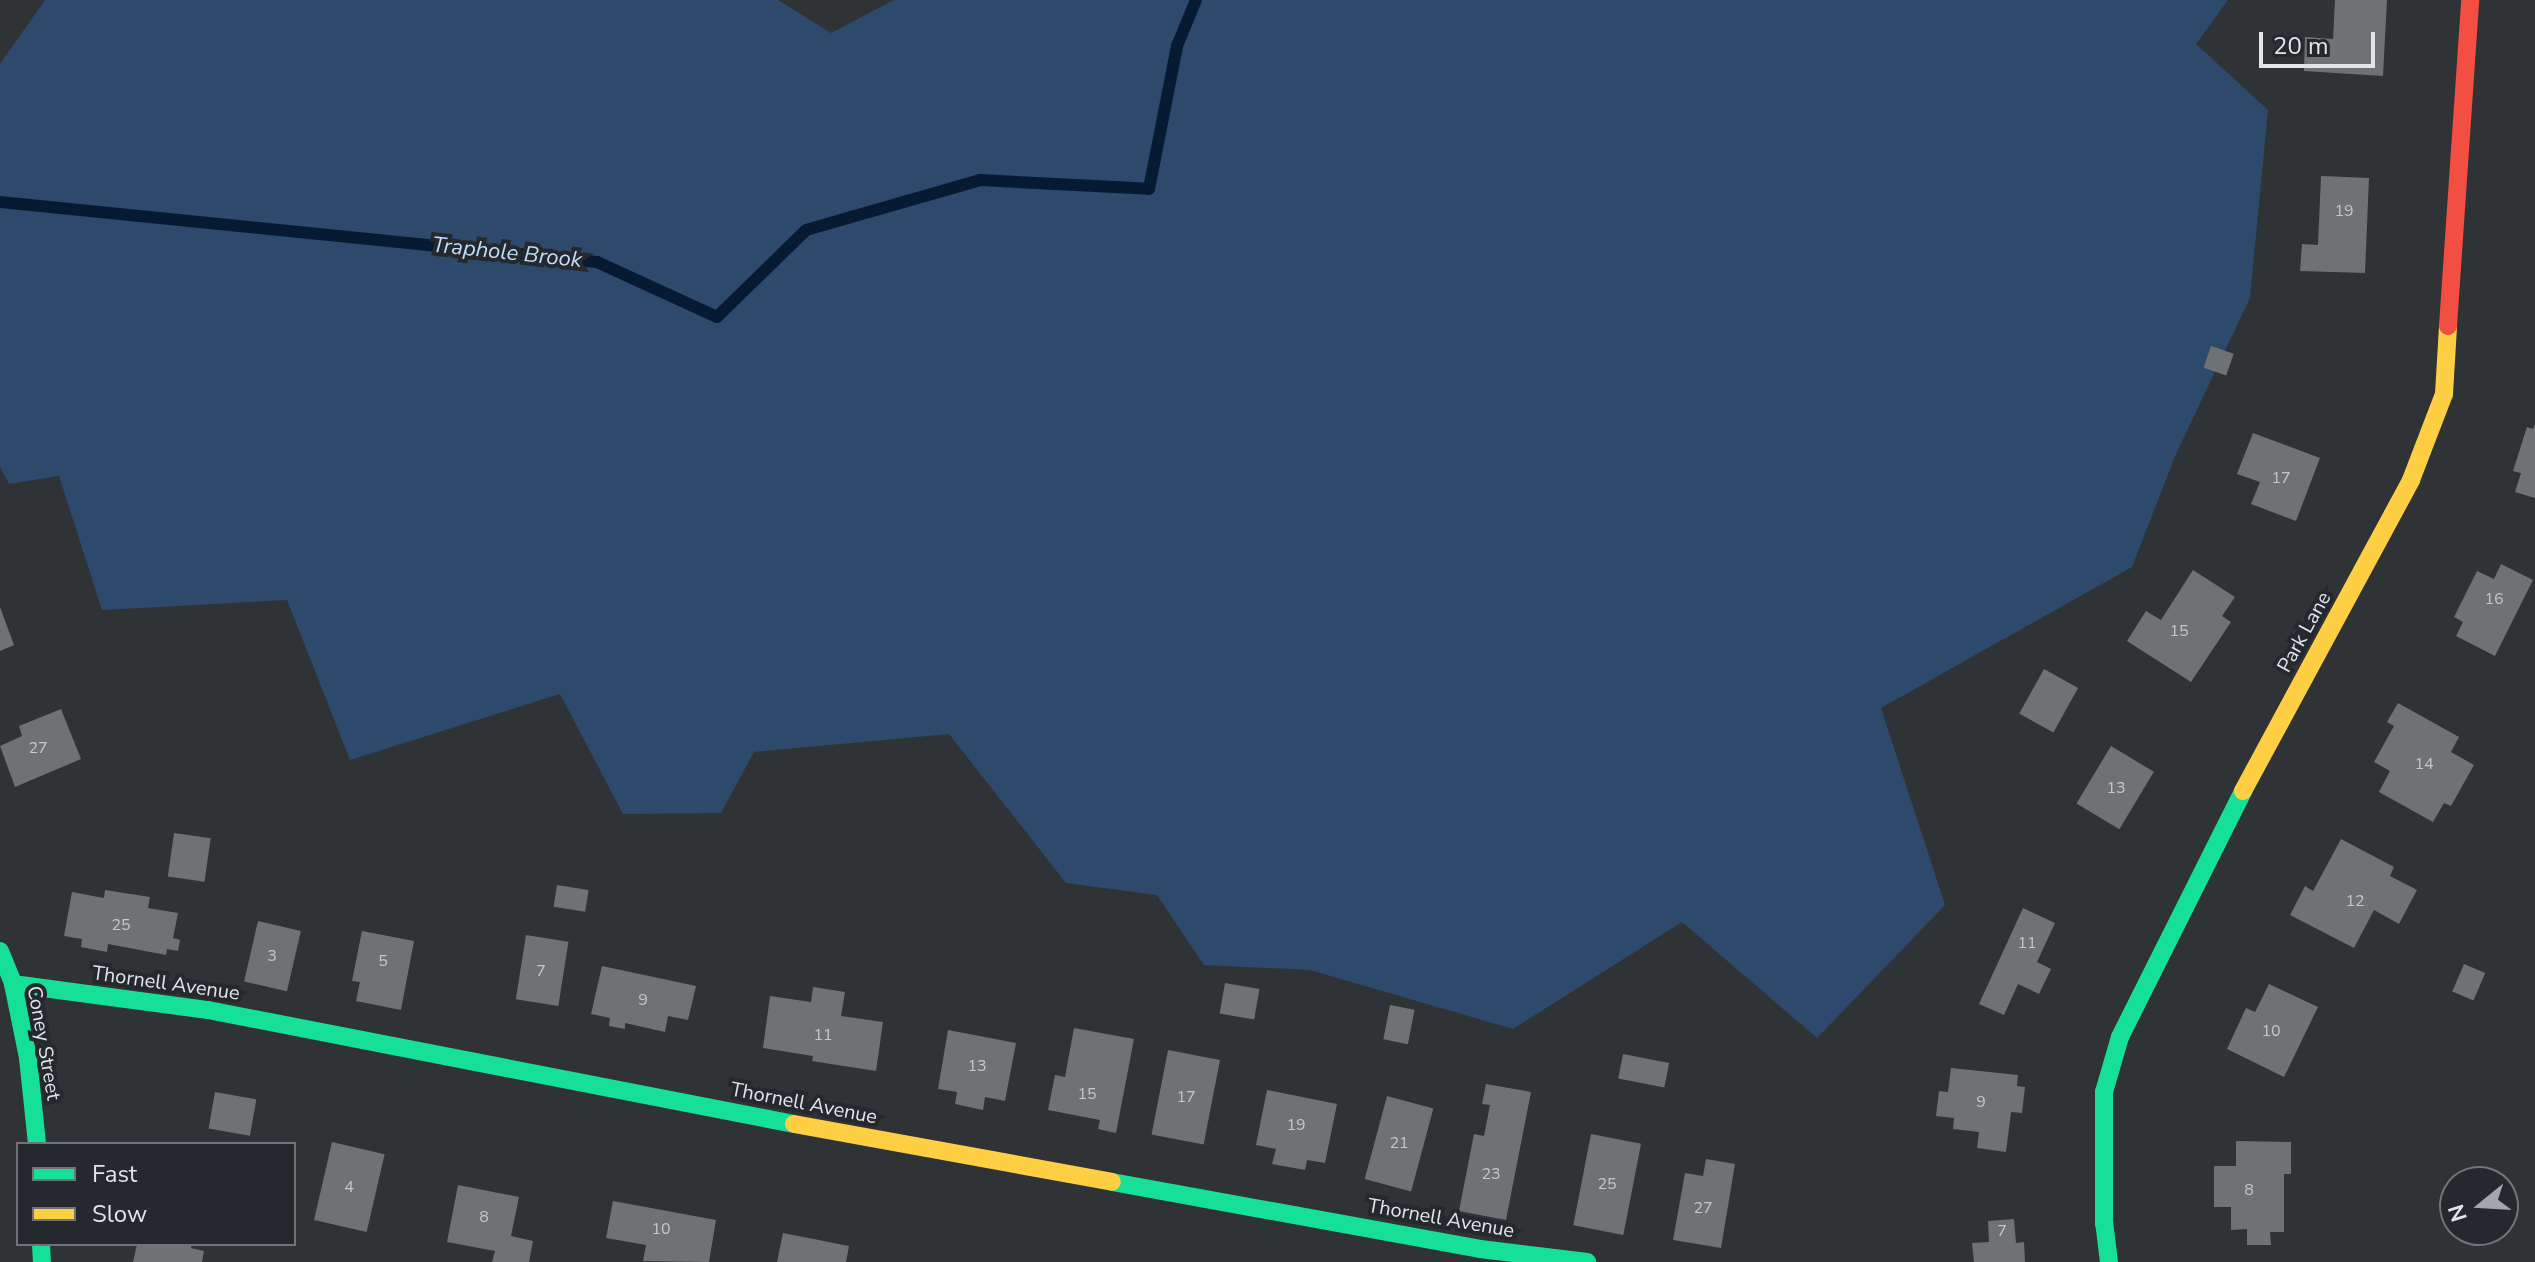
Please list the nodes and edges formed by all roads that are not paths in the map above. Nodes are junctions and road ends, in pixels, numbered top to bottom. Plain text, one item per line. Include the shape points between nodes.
1 (2470, 0) edge
2 (0, 951) edge
3 (13, 984) junction
4 (37, 1142) edge
5 (1587, 1262) edge
6 (2109, 1262) edge

1 - 6 street, Park Lane via 2444,394 2411,480 2230,815 2120,1037 2104,1092
2 - 3 street, Coney Street
3 - 4 street, Coney Street
3 - 5 street, Thornell Avenue via 219,1012 1074,1175 1480,1249

